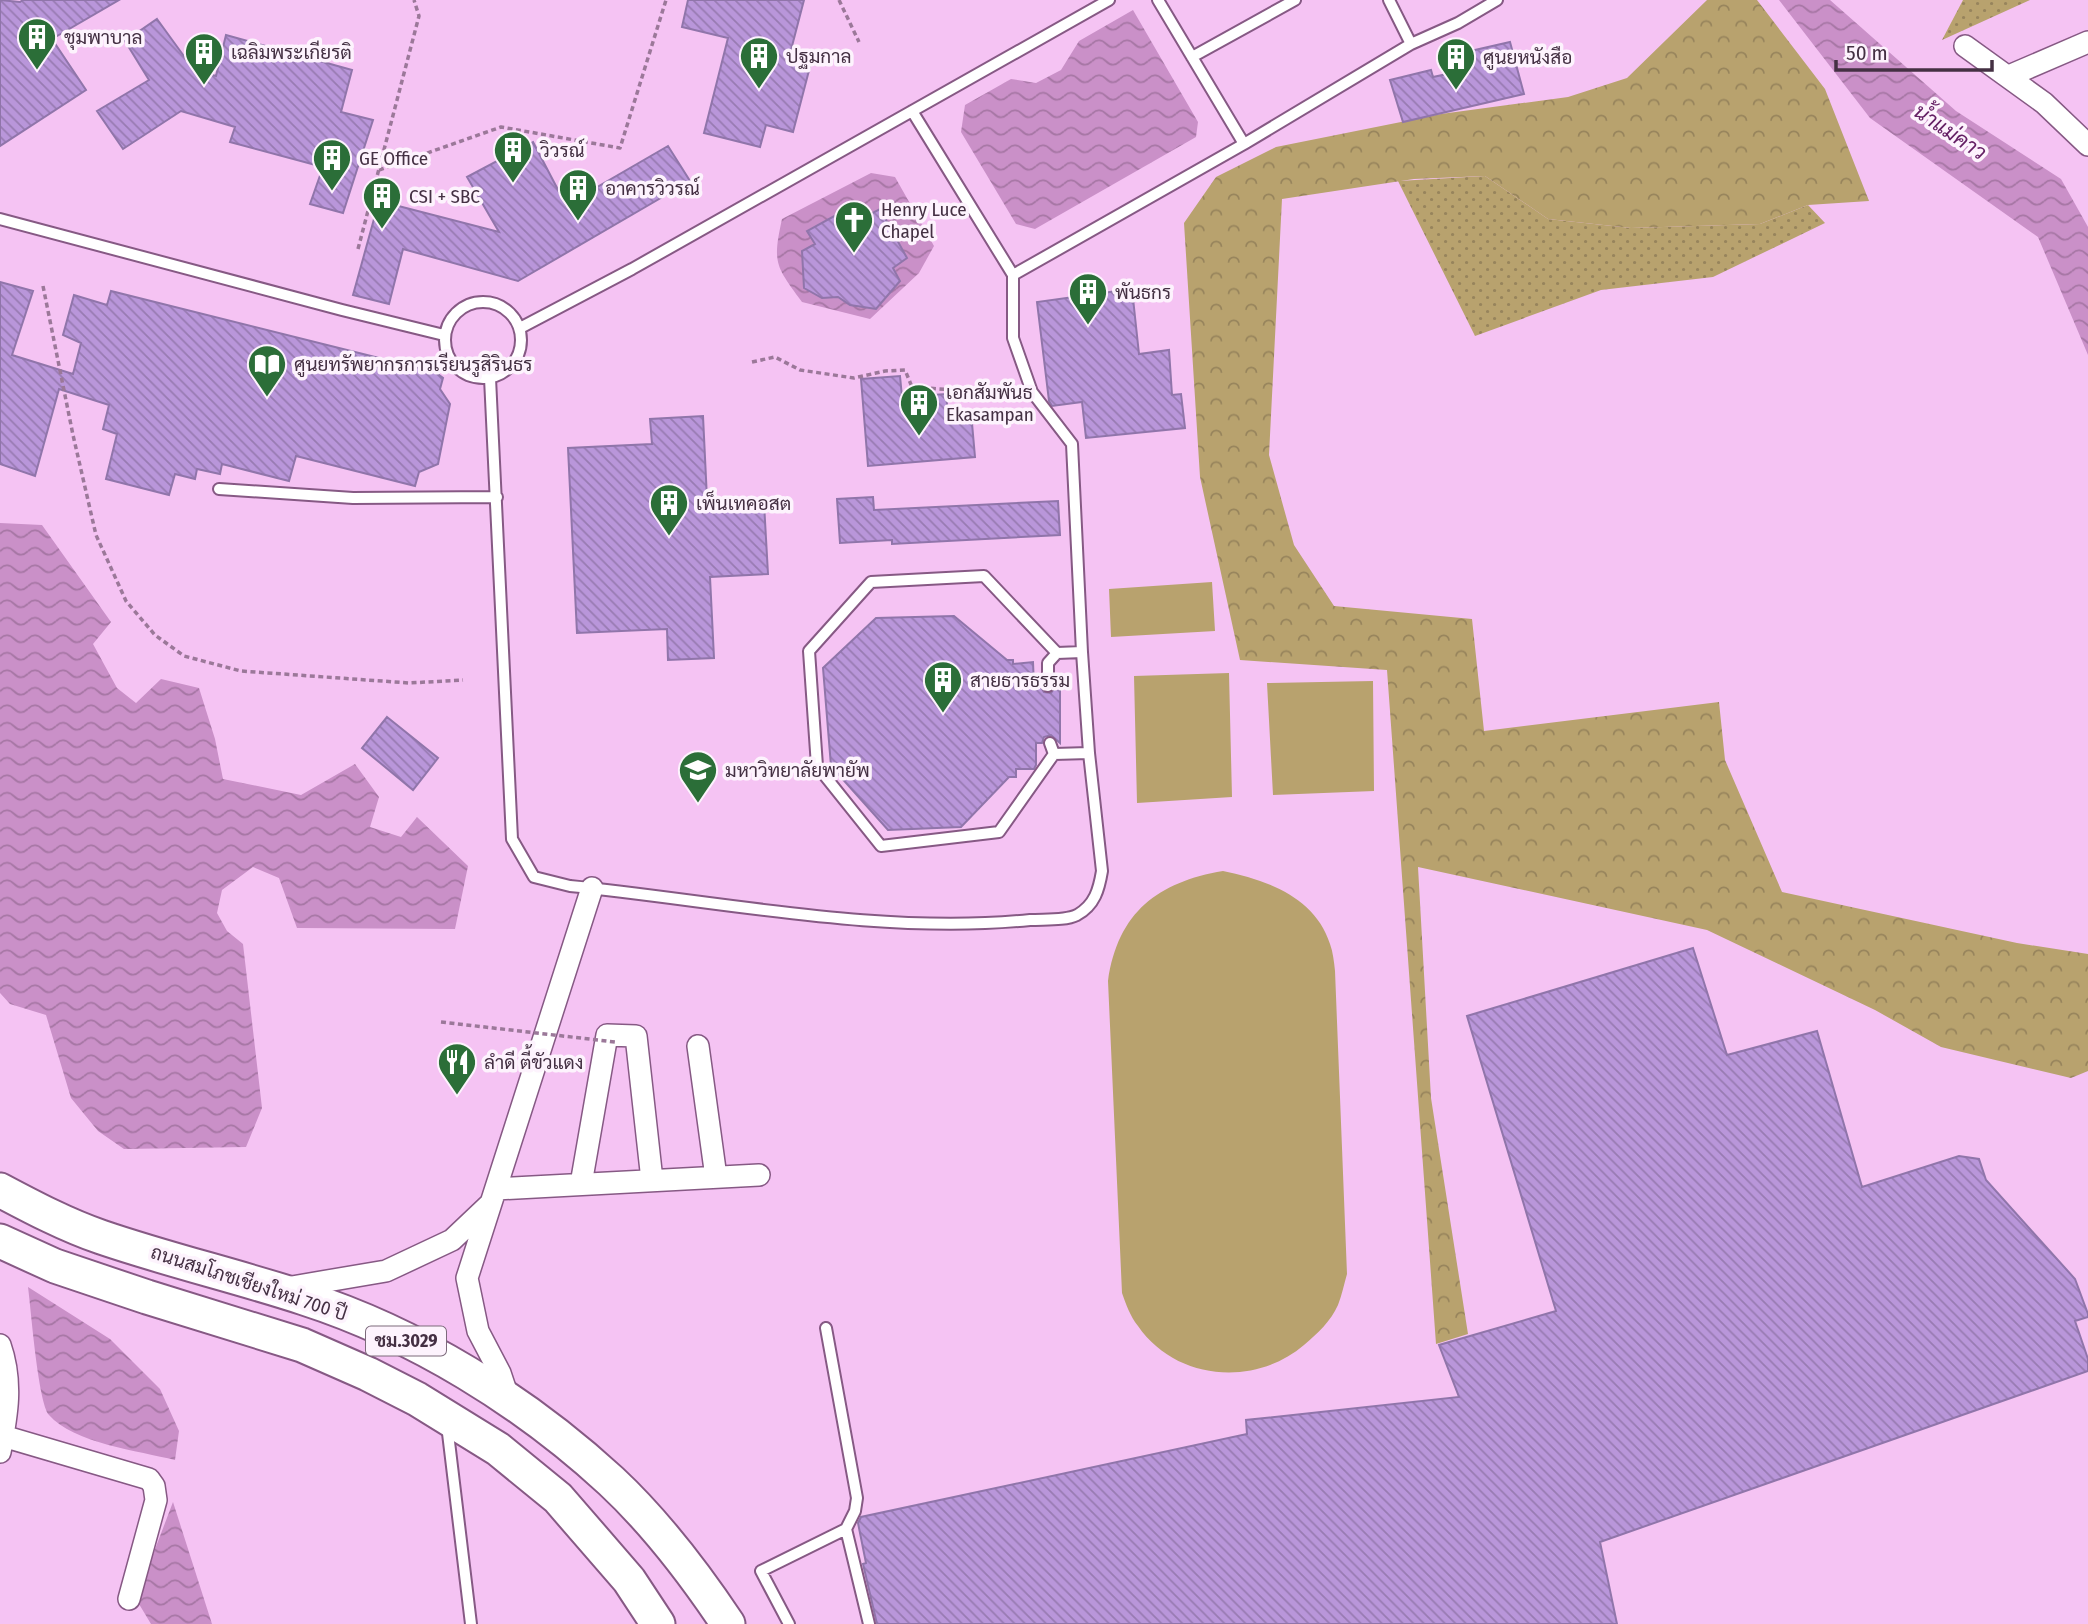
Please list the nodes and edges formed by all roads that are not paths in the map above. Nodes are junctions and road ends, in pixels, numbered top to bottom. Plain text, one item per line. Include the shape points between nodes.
1 (1109, 0) edge
2 (1158, 0) edge
3 (1296, 0) edge
4 (1389, 0) edge
5 (1479, 0) edge
6 (1497, 0) edge
7 (1458, 23) junction
8 (2088, 42) edge
9 (1410, 44) junction
10 (1965, 46) dead end
11 (1192, 57) junction
12 (2009, 76) junction
13 (912, 111) junction
14 (1244, 144) junction
15 (2088, 145) edge
16 (0, 219) edge
17 (1013, 275) junction
18 (520, 328) junction
19 (444, 335) junction
20 (490, 378) junction
21 (219, 489) dead end
22 (497, 497) junction
23 (1082, 652) junction
24 (1057, 653) junction
25 (1048, 686) dead end
26 (1089, 753) junction
27 (592, 888) junction
28 (698, 1046) dead end
29 (759, 1175) dead end
30 (716, 1177) junction
31 (652, 1180) junction
32 (581, 1184) junction
33 (0, 1190) edge
34 (494, 1196) junction
35 (0, 1241) edge
36 (277, 1290) junction
37 (825, 1328) dead end
38 (0, 1345) edge
39 (509, 1400) junction
40 (446, 1417) junction
41 (1, 1444) edge
42 (846, 1529) junction
43 (130, 1599) dead end
44 (471, 1624) edge
45 (657, 1624) edge
46 (728, 1624) edge
47 (789, 1624) edge
48 (869, 1624) edge

1 - 13 lane
2 - 11 lane
3 - 11 lane
4 - 9 lane
5 - 7 lane
6 - 7 lane
7 - 9 lane
8 - 12 street
9 - 14 lane
10 - 12 street
11 - 14 lane
12 - 15 street
13 - 17 lane
13 - 18 lane
14 - 17 lane
16 - 19 lane
17 - 23 lane via 1013,338 1028,381 1072,444
18 - 19 lane via 504,307 479,301 455,312
18 - 20 lane via 522,344 516,359
19 - 20 lane via 446,353 456,368 472,377
20 - 22 lane
21 - 22 lane via 353,498
22 - 27 lane via 512,839 534,877
23 - 24 lane
23 - 26 lane
24 - 25 lane via 1048,663
24 - 26 lane via 984,576 871,582 809,651 817,766 881,846 999,832 1052,748
26 - 27 lane via 1102,871 1091,905 1075,916 999,923 889,923
27 - 34 street
28 - 30 street
29 - 30 street
30 - 31 street
31 - 32 street
31 - 32 street via 636,1037 607,1035
32 - 34 street
33 - 36 main road, ถนนสมโภชเชียงใหม่ 700 ปี / ชม.3029 via 98,1236
34 - 36 street via 452,1240 386,1271
34 - 39 street via 467,1278 478,1331
35 - 40 main road, ชม.3029 via 55,1266 302,1345 368,1374
36 - 39 main road, ถนนสมโภชเชียงใหม่ 700 ปี / ชม.3029 via 372,1324
37 - 42 lane via 857,1498
38 - 41 street via 9,1404
39 - 46 main road, ถนนสมโภชเชียงใหม่ 700 ปี / ชม.3029 via 611,1481 656,1528
40 - 44 lane
40 - 45 main road, ชม.3029 via 498,1449 558,1498 629,1580
41 - 43 street via 149,1479 156,1500
42 - 47 lane via 761,1571
42 - 48 lane

